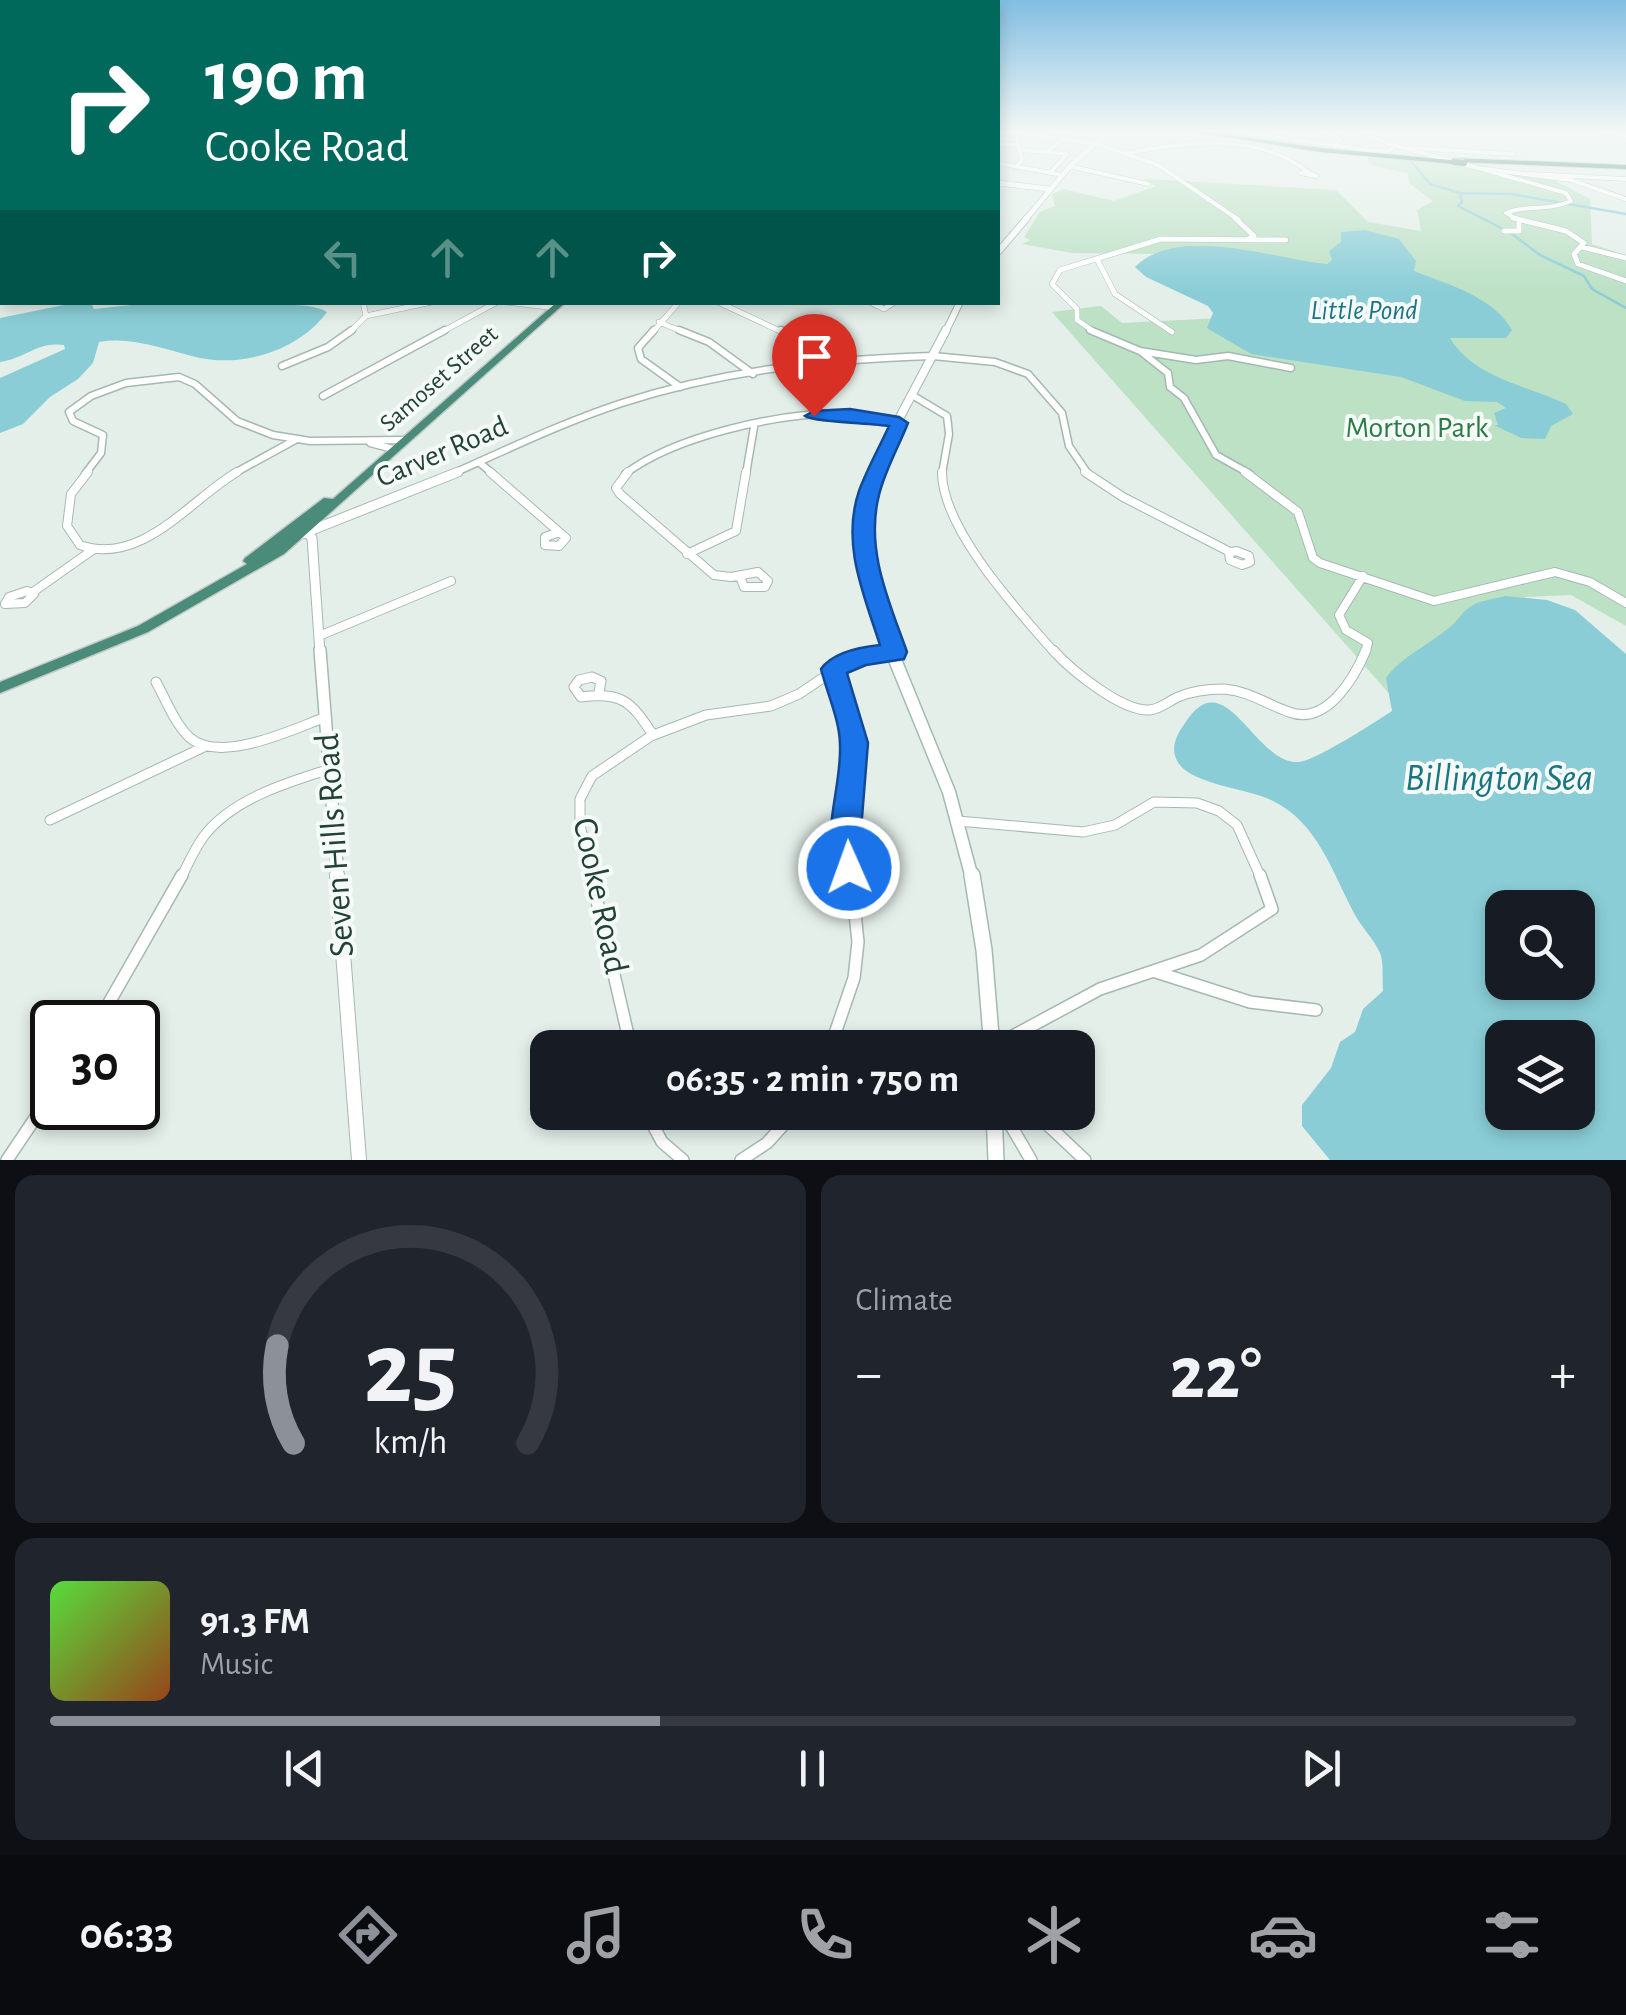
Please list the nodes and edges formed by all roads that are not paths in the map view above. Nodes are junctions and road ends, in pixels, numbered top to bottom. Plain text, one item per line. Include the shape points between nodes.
1 (1008, 184) edge
2 (1054, 184) edge
3 (1187, 184) edge
4 (1540, 184) edge
5 (1587, 184) edge
6 (1049, 189) junction
7 (1626, 198) edge
8 (1519, 222) junction
9 (1254, 232) junction
10 (1507, 232) dead end
11 (1244, 241) junction
12 (1582, 246) junction
13 (1000, 250) edge
14 (1626, 258) edge
15 (1098, 261) junction
16 (1626, 281) edge
17 (364, 305) edge
18 (418, 305) edge
19 (491, 305) edge
20 (556, 305) edge
21 (675, 305) edge
22 (725, 305) edge
23 (958, 305) edge
24 (366, 316) junction
25 (659, 322) junction
26 (1172, 332) dead end
27 (1140, 351) junction
28 (933, 356) junction
29 (826, 362) junction
30 (282, 366) dead end
31 (1291, 368) dead end
32 (753, 374) junction
33 (680, 387) junction
34 (912, 395) junction
35 (323, 396) dead end
36 (899, 423) junction
37 (754, 428) junction
38 (295, 440) junction
39 (395, 444) junction
40 (480, 463) junction
41 (305, 526) junction
42 (557, 533) dead end
43 (94, 549) junction
44 (1230, 552) dead end
45 (687, 554) junction
46 (1363, 576) junction
47 (742, 579) dead end
48 (451, 581) dead end
49 (33, 592) dead end
50 (1626, 603) edge
51 (319, 636) junction
52 (895, 652) junction
53 (833, 669) junction
54 (156, 682) dead end
55 (0, 685) edge
56 (598, 692) dead end
57 (326, 717) junction
58 (653, 735) junction
59 (206, 746) junction
60 (330, 769) junction
61 (50, 820) dead end
62 (958, 821) junction
63 (1154, 972) junction
64 (111, 1000) edge
65 (1316, 1010) dead end
66 (627, 1030) edge
67 (836, 1030) edge
68 (991, 1030) edge
69 (1024, 1030) edge
70 (30, 1126) edge
71 (656, 1130) edge
72 (779, 1130) edge
73 (995, 1130) edge
74 (1014, 1130) edge
75 (1053, 1130) edge
76 (7, 1160) edge
77 (359, 1160) edge
78 (682, 1160) edge
79 (741, 1160) edge
80 (996, 1160) edge
81 (1031, 1160) edge
82 (1084, 1160) edge

1 - 6 main road
2 - 6 main road
3 - 9 street
4 - 8 street via 1568,194 1570,203 1506,212
5 - 7 street
6 - 13 main road
8 - 10 street via 1520,229
8 - 12 street via 1571,232
9 - 11 street
9 - 11 street via 1286,240
11 - 15 street via 1162,239
12 - 14 street
12 - 16 street via 1573,257 1580,266
15 - 26 street via 1115,294
15 - 27 street via 1060,270 1052,284 1076,310 1078,324
17 - 24 street
18 - 24 street
19 - 35 street
20 - 39 highway, Samoset Street
21 - 25 street
22 - 29 street via 778,328
23 - 28 main road
24 - 30 street via 338,342
25 - 32 street via 709,342
25 - 33 street via 639,343 638,354
27 - 31 street
27 - 46 street via 1168,373 1170,387 1184,398 1216,454 1298,512 1313,558
28 - 29 street, Carver Road
28 - 34 main road
28 - 44 street via 994,362 1028,374 1062,413 1068,446 1085,472
29 - 32 street, Carver Road
32 - 33 street, Carver Road
33 - 40 street, Carver Road via 592,414
34 - 36 main road
34 - 46 street via 947,416 940,466 946,502 1030,620 1072,670 1136,707 1156,708 1216,688 1301,716 1326,704 1361,664 1368,643 1346,630 1339,614
36 - 37 street via 835,413
36 - 52 main road via 872,482 863,527 866,570
37 - 45 street via 736,531
37 - 45 street via 690,442 617,480 621,498
38 - 39 street
38 - 43 street via 224,480 161,528
38 - 43 street via 241,424 182,378 146,380 85,398 69,418 101,433 105,446 71,492 66,523 78,543
39 - 41 highway, Samoset Street
40 - 41 street, Carver Road via 372,510
40 - 42 street
41 - 51 street, Seven Hills Road via 312,538
41 - 55 highway, Carver Road via 154,617
41 - 55 highway, Carver Road via 251,570 165,618
43 - 49 street
45 - 47 street via 706,573
46 - 50 street via 1434,601 1555,572
48 - 51 street
51 - 57 street, Seven Hills Road
52 - 53 street, Cooke Road
52 - 62 main road
53 - 58 street, Cooke Road via 781,703 706,715
53 - 67 street via 854,743 846,830 858,942
54 - 59 street via 188,734
56 - 58 street via 629,704
57 - 59 street via 246,744
57 - 60 street, Seven Hills Road
58 - 66 street, Cooke Road via 596,770 580,806
59 - 61 street
60 - 64 street via 265,793 205,835
60 - 77 street, Seven Hills Road
62 - 63 street via 1084,832 1115,825 1154,802 1219,811 1236,825 1272,909 1201,955
62 - 68 main road via 982,934
63 - 65 street via 1250,1002
63 - 69 street via 1100,988
70 - 76 street
71 - 78 street
72 - 79 street
73 - 80 main road
74 - 81 street
75 - 82 street

